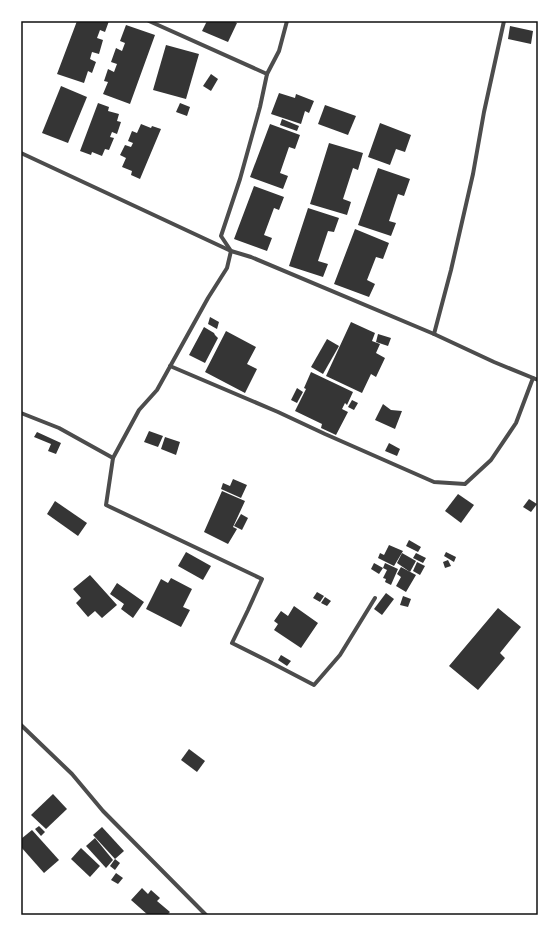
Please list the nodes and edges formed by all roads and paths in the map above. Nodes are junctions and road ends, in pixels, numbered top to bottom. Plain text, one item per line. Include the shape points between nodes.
1 (150, 21) edge
2 (287, 21) edge
3 (504, 21) edge
4 (267, 74) junction
5 (21, 153) edge
6 (231, 251) junction
7 (434, 334) junction
8 (170, 366) junction
9 (533, 378) junction
10 (538, 380) edge
11 (21, 413) edge
12 (113, 458) junction
13 (375, 598) dead end
14 (21, 725) edge
15 (206, 915) edge

1 - 4 street
2 - 4 street via 279,51
3 - 7 street via 473,174
4 - 6 street via 240,179 221,236
5 - 6 street
6 - 7 street via 251,257
6 - 8 street via 227,268
7 - 9 street
8 - 9 street via 434,482 465,484 491,460 516,423
8 - 12 street via 157,390 139,410
9 - 10 street
11 - 12 street via 59,428
12 - 13 street via 106,505 262,579 232,643 314,685 340,655
14 - 15 street via 72,774 102,811

